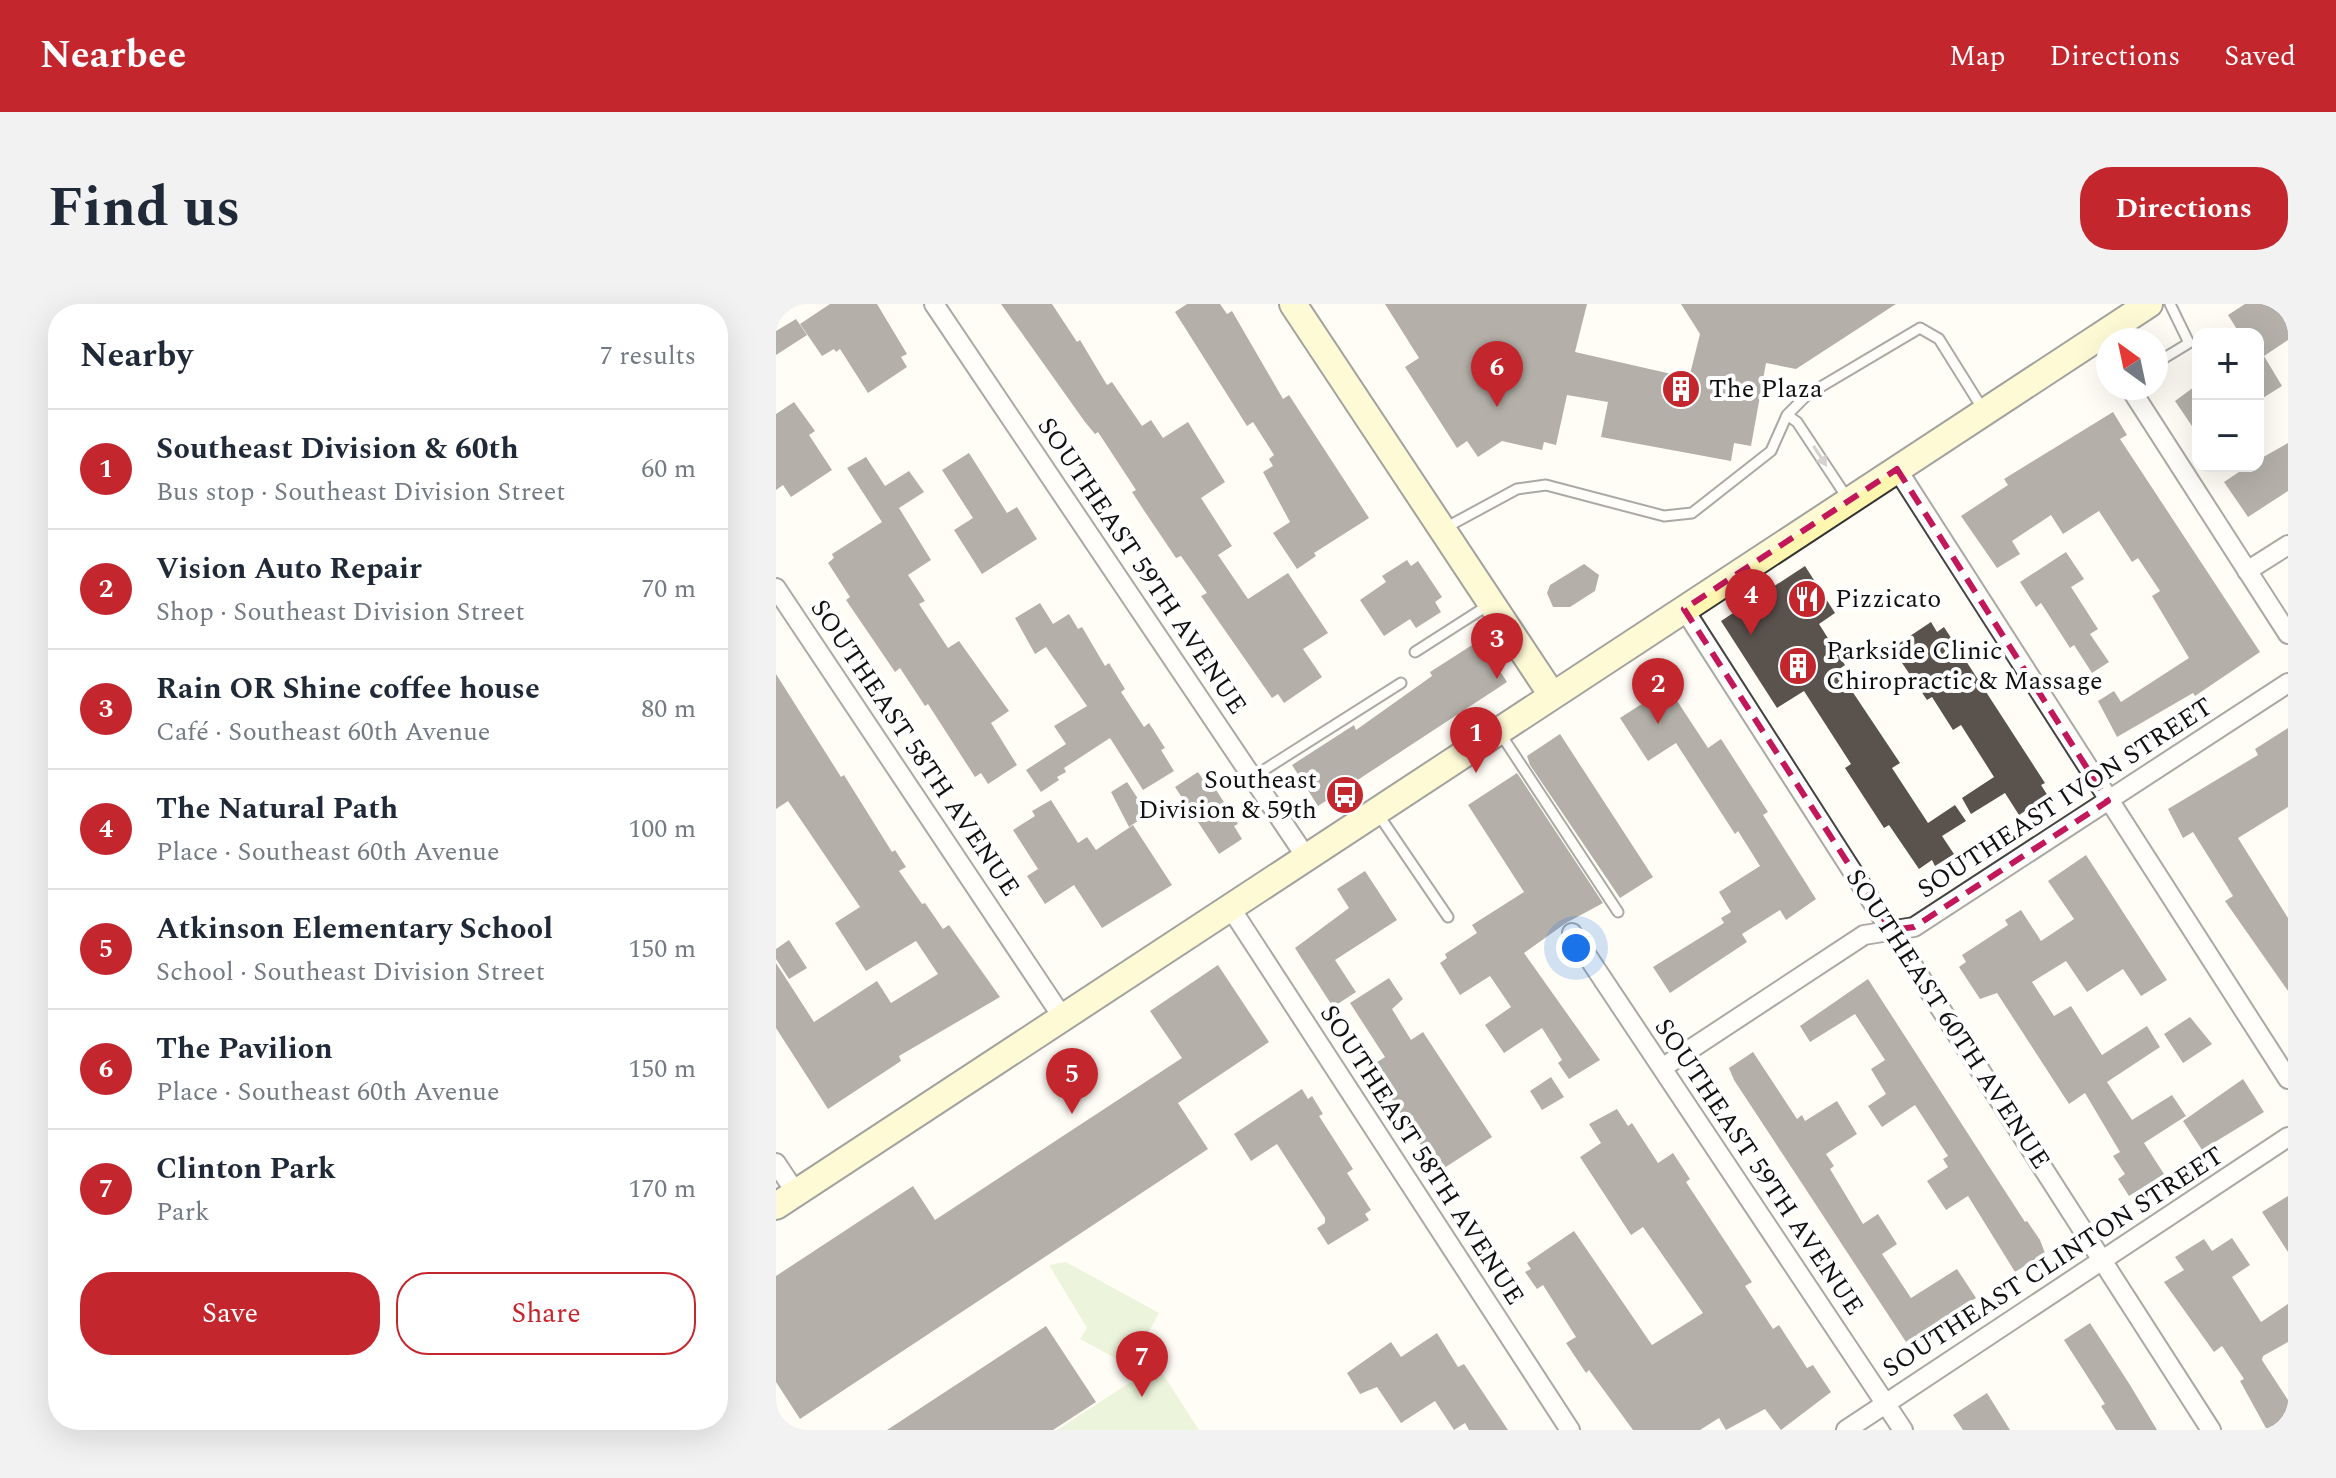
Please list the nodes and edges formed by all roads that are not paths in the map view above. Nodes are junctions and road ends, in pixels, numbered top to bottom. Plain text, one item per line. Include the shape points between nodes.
1 (934, 304) edge
2 (1293, 304) edge
3 (2149, 304) edge
4 (2170, 304) edge
5 (2122, 328) edge
6 (2096, 349) edge
7 (2168, 356) edge
8 (2138, 400) edge
9 (1984, 411) junction
10 (1787, 415) junction
11 (1897, 469) junction
12 (1849, 501) junction
13 (1445, 528) junction
14 (2288, 545) edge
15 (2247, 571) junction
16 (776, 588) edge
17 (1493, 602) junction
18 (1684, 609) junction
19 (2288, 634) edge
20 (1415, 652) dead end
21 (1401, 683) dead end
22 (2288, 683) edge
23 (1552, 695) junction
24 (1499, 730) junction
25 (1253, 777) junction
26 (2108, 801) junction
27 (1376, 811) junction
28 (1306, 857) junction
29 (1230, 907) junction
30 (1618, 912) dead end
31 (1448, 917) dead end
32 (1891, 930) junction
33 (1572, 933) dead end
34 (1063, 1018) junction
35 (1662, 1068) junction
36 (2288, 1079) edge
37 (2288, 1137) edge
38 (776, 1163) edge
39 (786, 1200) edge
40 (2102, 1260) junction
41 (1886, 1403) junction
42 (1570, 1430) edge
43 (1846, 1430) edge
44 (1903, 1430) edge
45 (2211, 1430) edge

1 - 25 street, SOUTHEAST 59TH AVENUE
2 - 13 main road
3 - 5 main road
4 - 7 lane via 2189,343
6 - 9 main road
8 - 15 street
9 - 10 lane via 1939,339 1920,328 1807,395
9 - 11 main road
10 -> 12 lane via 1797,422
10 - 13 lane via 1771,451 1692,513 1664,516 1546,485 1517,489
11 - 12 main road
11 - 26 street
12 - 18 main road
13 - 17 main road
14 - 15 street
15 - 19 street
16 - 34 street, SOUTHEAST 58TH AVENUE
17 - 20 lane
17 - 23 main road
18 - 23 main road
18 - 32 street, SOUTHEAST 60TH AVENUE
21 - 25 lane
22 - 26 street, SOUTHEAST IVON STREET
23 - 24 main road
24 - 27 main road
24 - 30 lane
25 - 28 street, SOUTHEAST 59TH AVENUE
26 - 32 street, SOUTHEAST IVON STREET via 1914,927
26 - 36 street
27 - 28 main road
27 - 31 lane
28 - 29 main road
29 - 34 main road
29 - 42 street, SOUTHEAST 58TH AVENUE
32 - 35 street, SOUTHEAST IVON STREET via 1864,935
32 - 40 street, SOUTHEAST 60TH AVENUE
33 - 35 street, SOUTHEAST 59TH AVENUE
34 - 39 main road
35 - 41 street, SOUTHEAST 59TH AVENUE
37 - 40 street, SOUTHEAST CLINTON STREET
38 - 39 street
40 - 41 street, SOUTHEAST CLINTON STREET
40 - 45 street, SOUTHEAST 60TH AVENUE
41 - 43 street, SOUTHEAST CLINTON STREET
41 - 44 street, SOUTHEAST 59TH AVENUE

